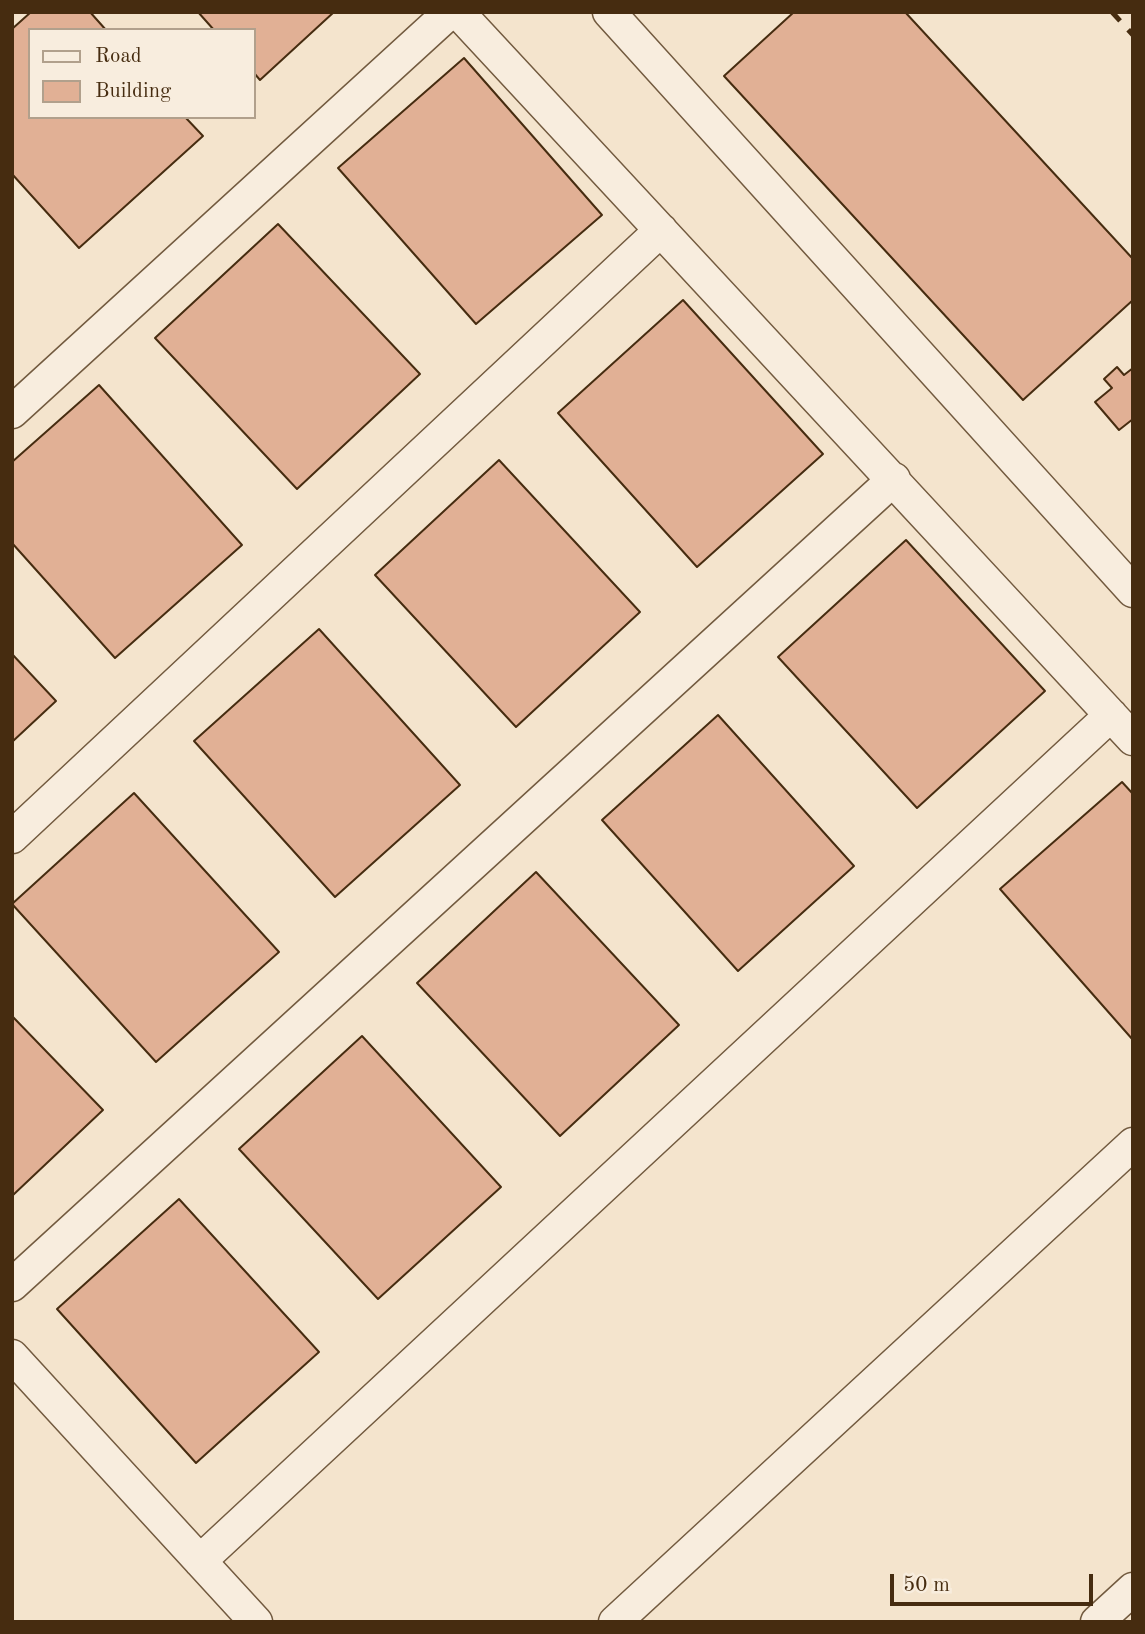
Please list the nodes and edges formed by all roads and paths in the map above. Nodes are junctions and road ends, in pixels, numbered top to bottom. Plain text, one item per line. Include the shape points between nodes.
1 (450, 12) edge
2 (458, 12) edge
3 (609, 12) edge
4 (661, 230) junction
5 (12, 412) edge
6 (894, 479) junction
7 (1133, 591) edge
8 (1111, 715) junction
9 (1133, 739) edge
10 (12, 837) edge
11 (1133, 1144) edge
12 (12, 1285) edge
13 (12, 1356) edge
14 (200, 1561) junction
15 (1133, 1589) edge
16 (256, 1622) edge
17 (615, 1622) edge
18 (1097, 1622) edge

1 - 5 lane
2 - 4 lane
3 - 7 lane
4 - 6 lane
4 - 10 lane
6 - 8 lane
6 - 12 lane
8 - 9 lane
8 - 14 lane
11 - 17 lane
13 - 14 lane
14 - 16 lane
15 - 18 lane

